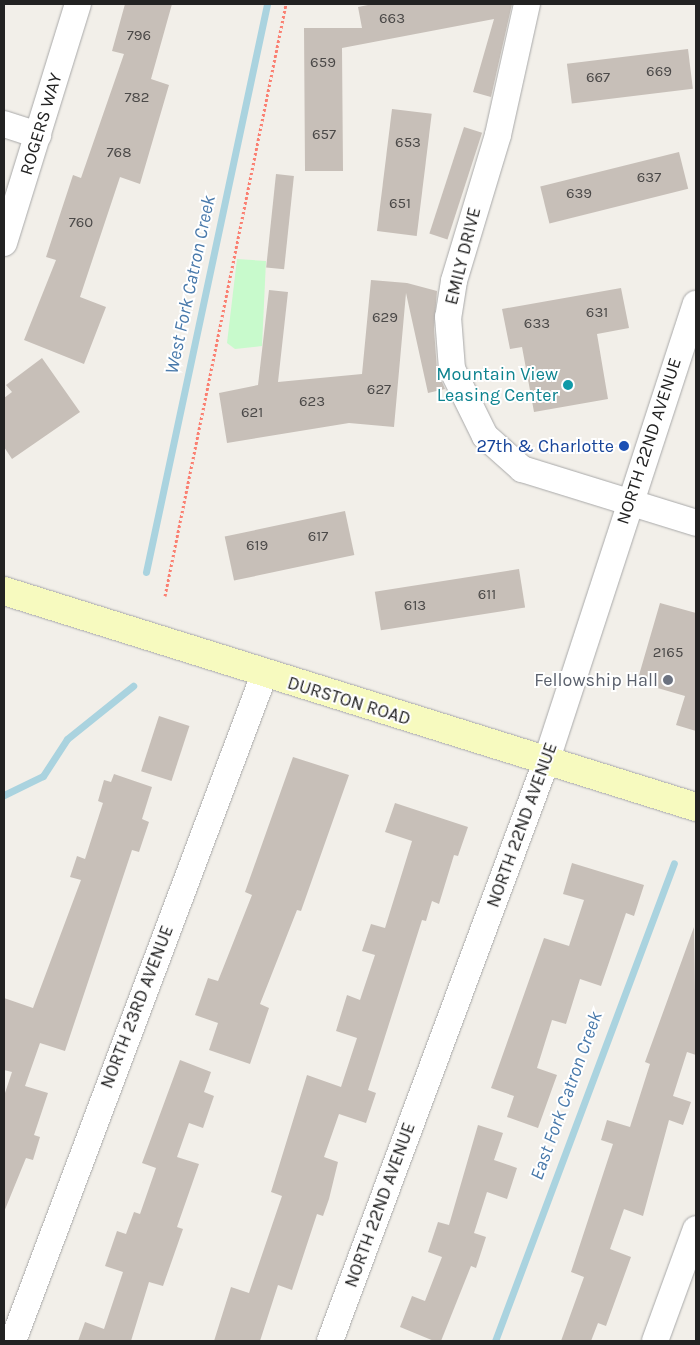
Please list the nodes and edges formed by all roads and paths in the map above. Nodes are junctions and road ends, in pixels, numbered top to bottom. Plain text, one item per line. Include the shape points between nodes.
1 (78, 4) edge
2 (286, 4) edge
3 (526, 4) edge
4 (4, 124) edge
5 (38, 135) junction
6 (4, 243) edge
7 (696, 304) edge
8 (629, 503) junction
9 (696, 524) edge
10 (4, 590) edge
11 (165, 596) dead end
12 (264, 674) junction
13 (546, 762) junction
14 (696, 807) edge
15 (696, 1229) edge
16 (13, 1341) edge
17 (330, 1341) edge
18 (655, 1341) edge

1 - 5 street, ROGERS WAY
2 - 11 path
3 - 8 street, EMILY DRIVE via 498,135 454,281 448,317 452,368 485,436 522,469
4 - 5 street
5 - 6 street, ROGERS WAY
7 - 8 street, NORTH 22ND AVENUE
8 - 9 street, EMILY DRIVE
8 - 13 street, NORTH 22ND AVENUE
10 - 12 main road, DURSTON ROAD
12 - 13 main road, DURSTON ROAD
12 - 16 street, NORTH 23RD AVENUE
13 - 14 main road, DURSTON ROAD
13 - 17 street, NORTH 22ND AVENUE
15 - 18 street

